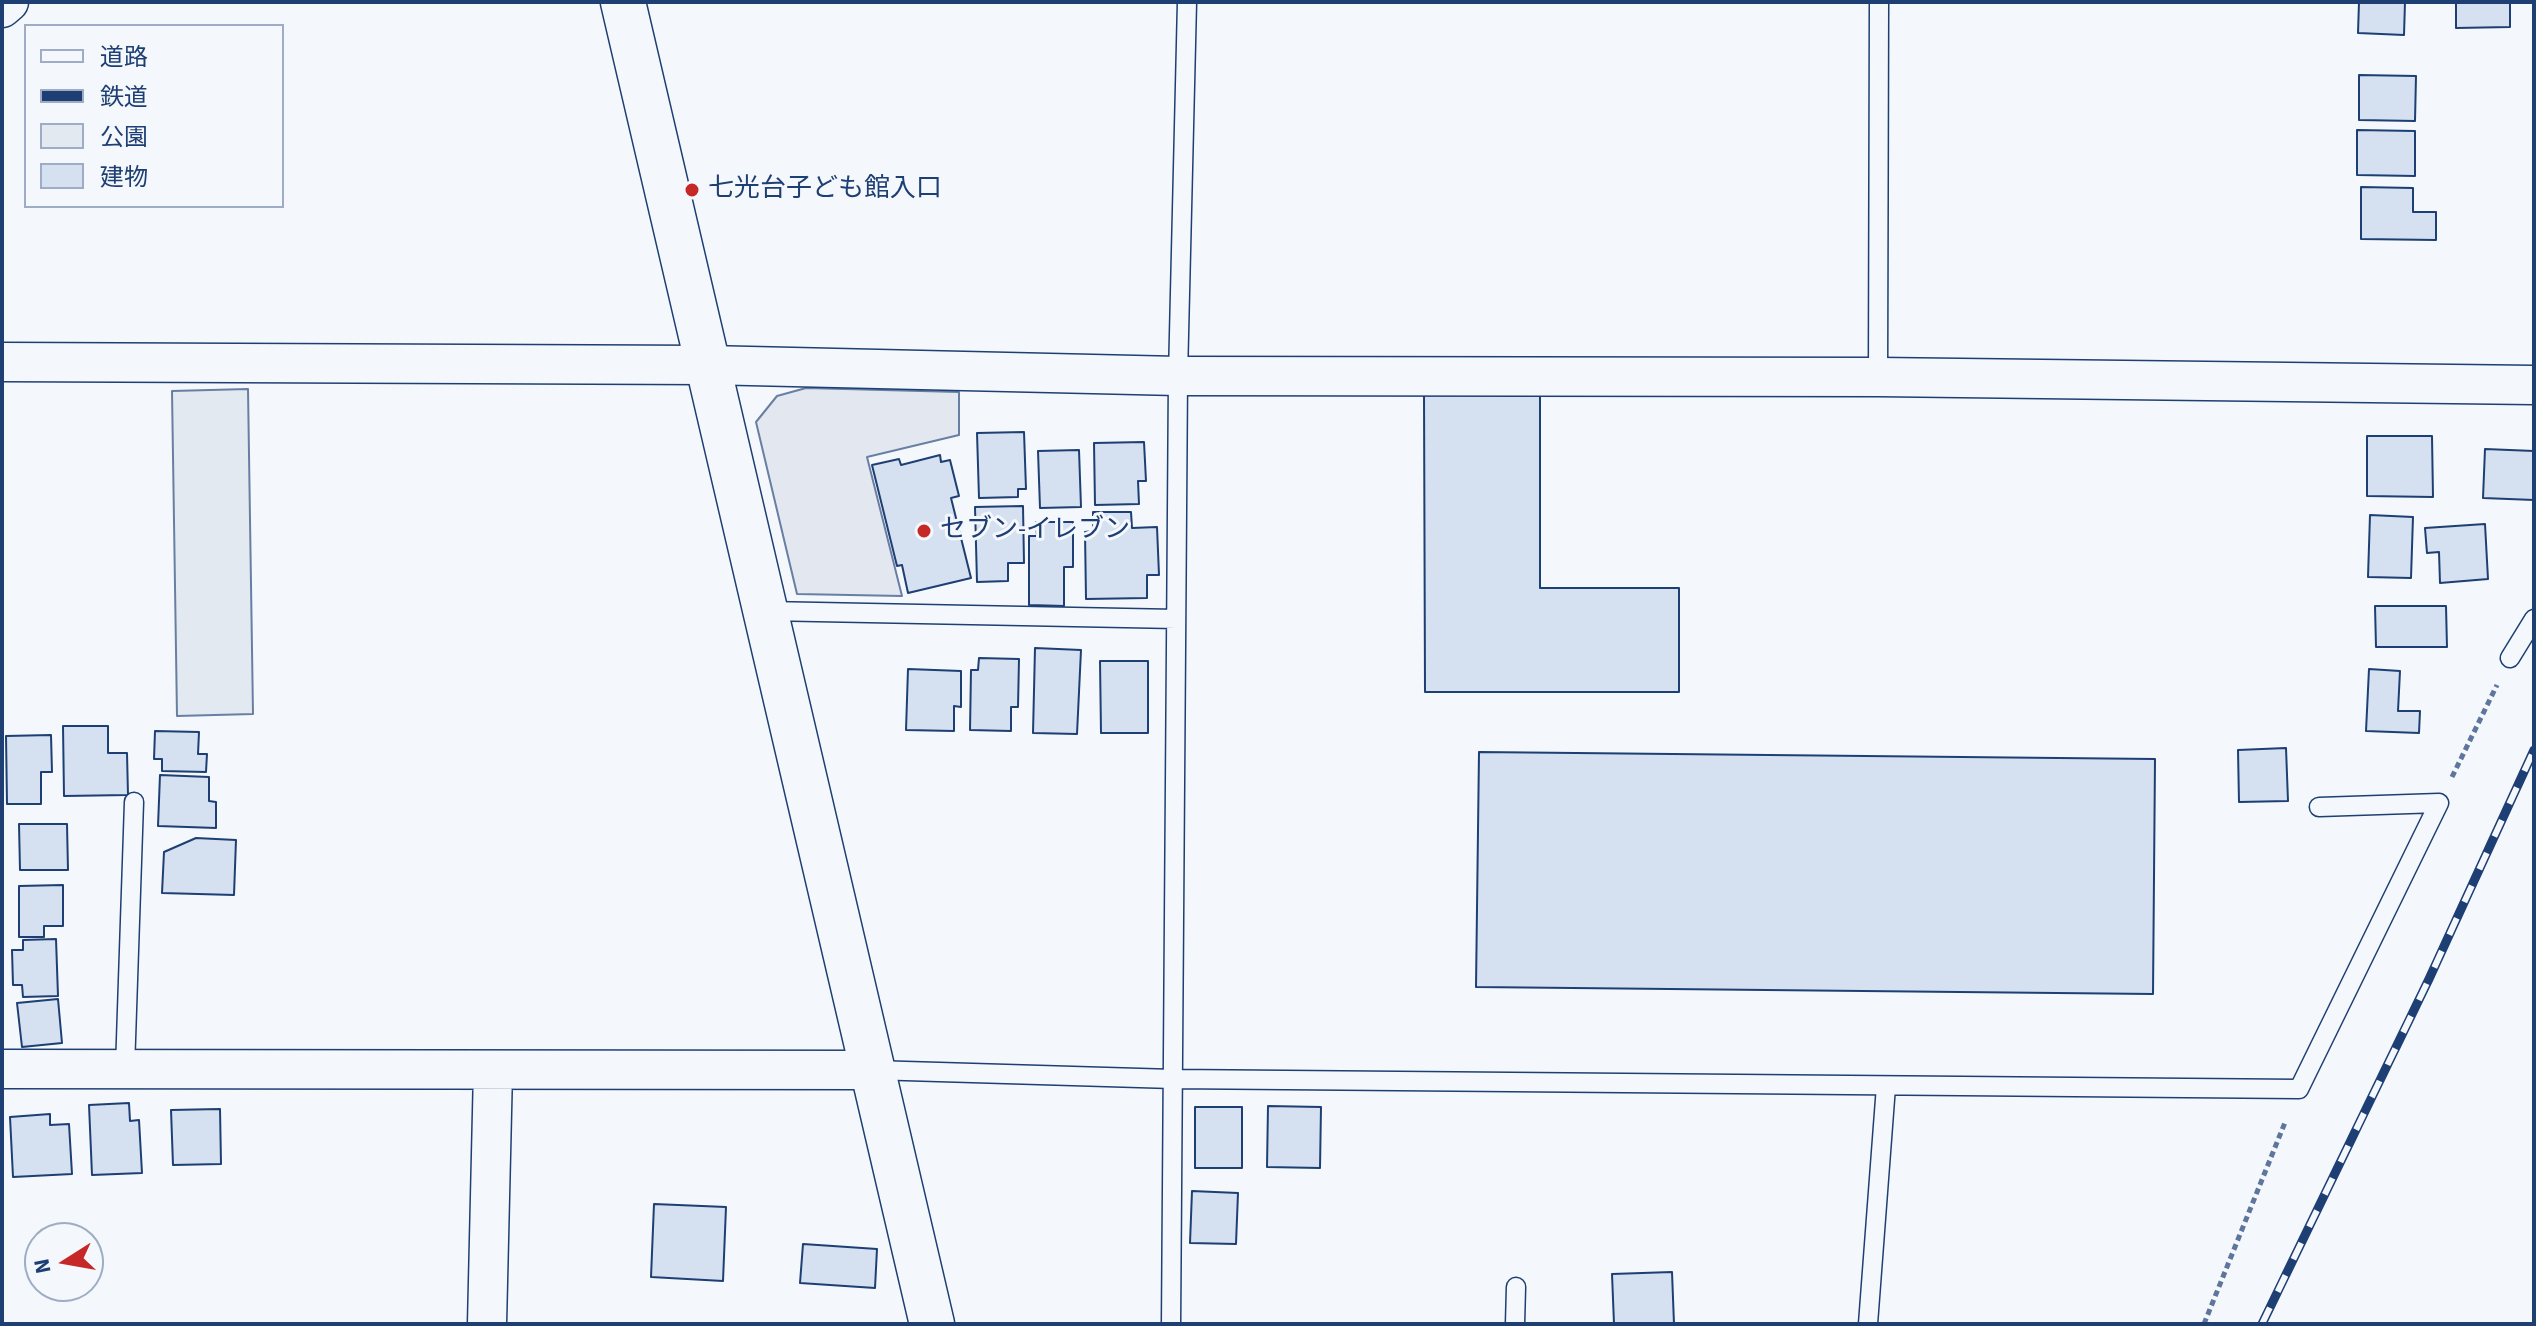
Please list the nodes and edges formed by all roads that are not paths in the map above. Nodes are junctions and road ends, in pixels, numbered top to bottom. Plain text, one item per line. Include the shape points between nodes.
1 (9, 2) edge
2 (623, 2) edge
3 (1187, 2) edge
4 (1879, 2) edge
5 (2, 8) edge
6 (2, 362) edge
7 (707, 365) junction
8 (1178, 376) junction
9 (1878, 377) junction
10 (2534, 385) edge
11 (763, 611) junction
12 (1176, 619) junction
13 (2534, 619) edge
14 (2510, 658) road end
15 (134, 802) dead end
16 (2319, 807) dead end
17 (2, 1069) edge
18 (125, 1069) junction
19 (493, 1070) junction
20 (872, 1070) junction
21 (1173, 1079) junction
22 (1886, 1086) junction
23 (1516, 1287) dead end
24 (487, 1324) edge
25 (932, 1324) edge
26 (1171, 1324) edge
27 (1515, 1324) edge
28 (1868, 1324) edge

1 - 5 street
2 - 7 street
3 - 8 lane
4 - 9 lane
6 - 7 street
7 - 8 street
7 - 11 street
8 - 9 street
8 - 12 lane
9 - 10 street
11 - 12 lane
11 - 20 street
12 - 21 lane
13 - 14 lane
15 - 18 lane
16 - 22 lane via 2439,803 2299,1089
17 - 18 street
18 - 19 street
19 - 20 street
19 - 24 street
20 - 21 lane
20 - 25 street
21 - 22 lane
21 - 26 lane
22 - 28 lane
23 - 27 lane

